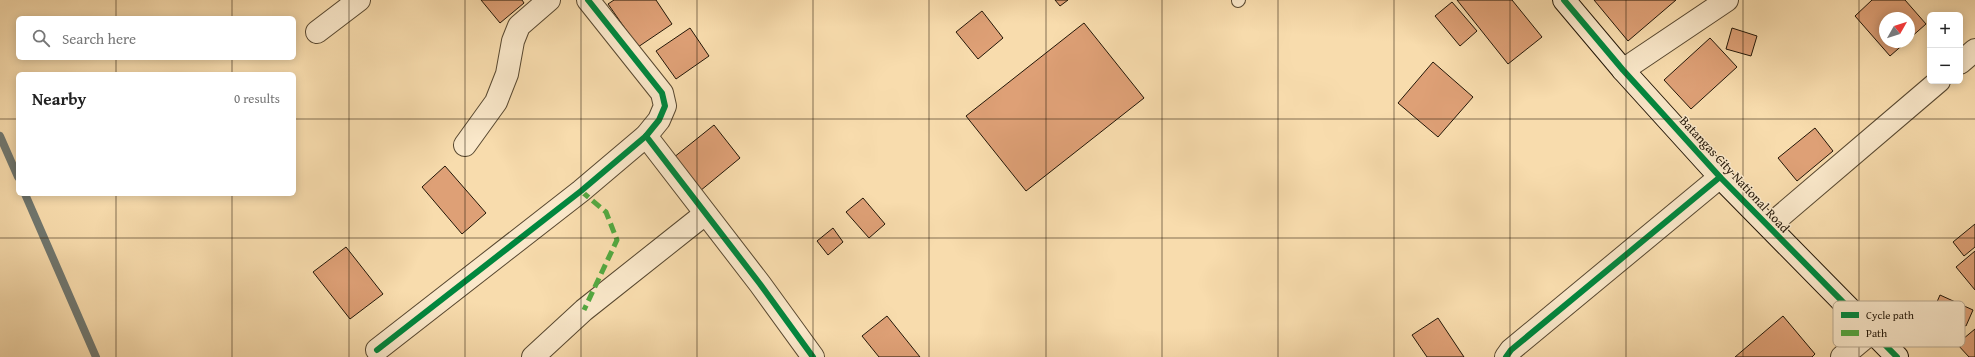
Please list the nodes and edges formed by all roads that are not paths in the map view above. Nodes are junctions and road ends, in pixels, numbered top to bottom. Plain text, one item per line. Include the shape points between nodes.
1 (359, 0) edge
2 (549, 0) edge
3 (588, 0) edge
4 (1564, 0) edge
5 (1727, 0) edge
6 (317, 32) dead end
7 (1975, 50) edge
8 (1963, 60) edge
9 (1623, 70) junction
10 (1935, 84) edge
11 (646, 136) junction
12 (465, 145) dead end
13 (1720, 177) junction
14 (705, 214) junction
15 (1769, 226) junction
16 (1843, 301) edge
17 (1854, 347) edge
18 (1888, 347) edge
19 (377, 350) dead end
20 (533, 357) edge
21 (812, 357) edge
22 (1506, 357) edge
23 (1842, 357) edge
24 (1897, 357) edge

1 - 6 street
2 - 12 street via 518,26 508,74 496,102
3 - 11 street via 662,93 665,106 659,120
4 - 9 street, Batangas City National Road
5 - 9 street
7 - 8 street
9 - 13 street, Batangas City National Road
10 - 15 street
11 - 14 street
11 - 19 street via 582,191
13 - 15 street, Batangas City National Road
13 - 22 street via 1511,350
14 - 20 street via 584,310
14 - 21 street via 760,284
15 - 16 street, Batangas City National Road
17 - 23 street
18 - 24 street, Batangas City National Road

